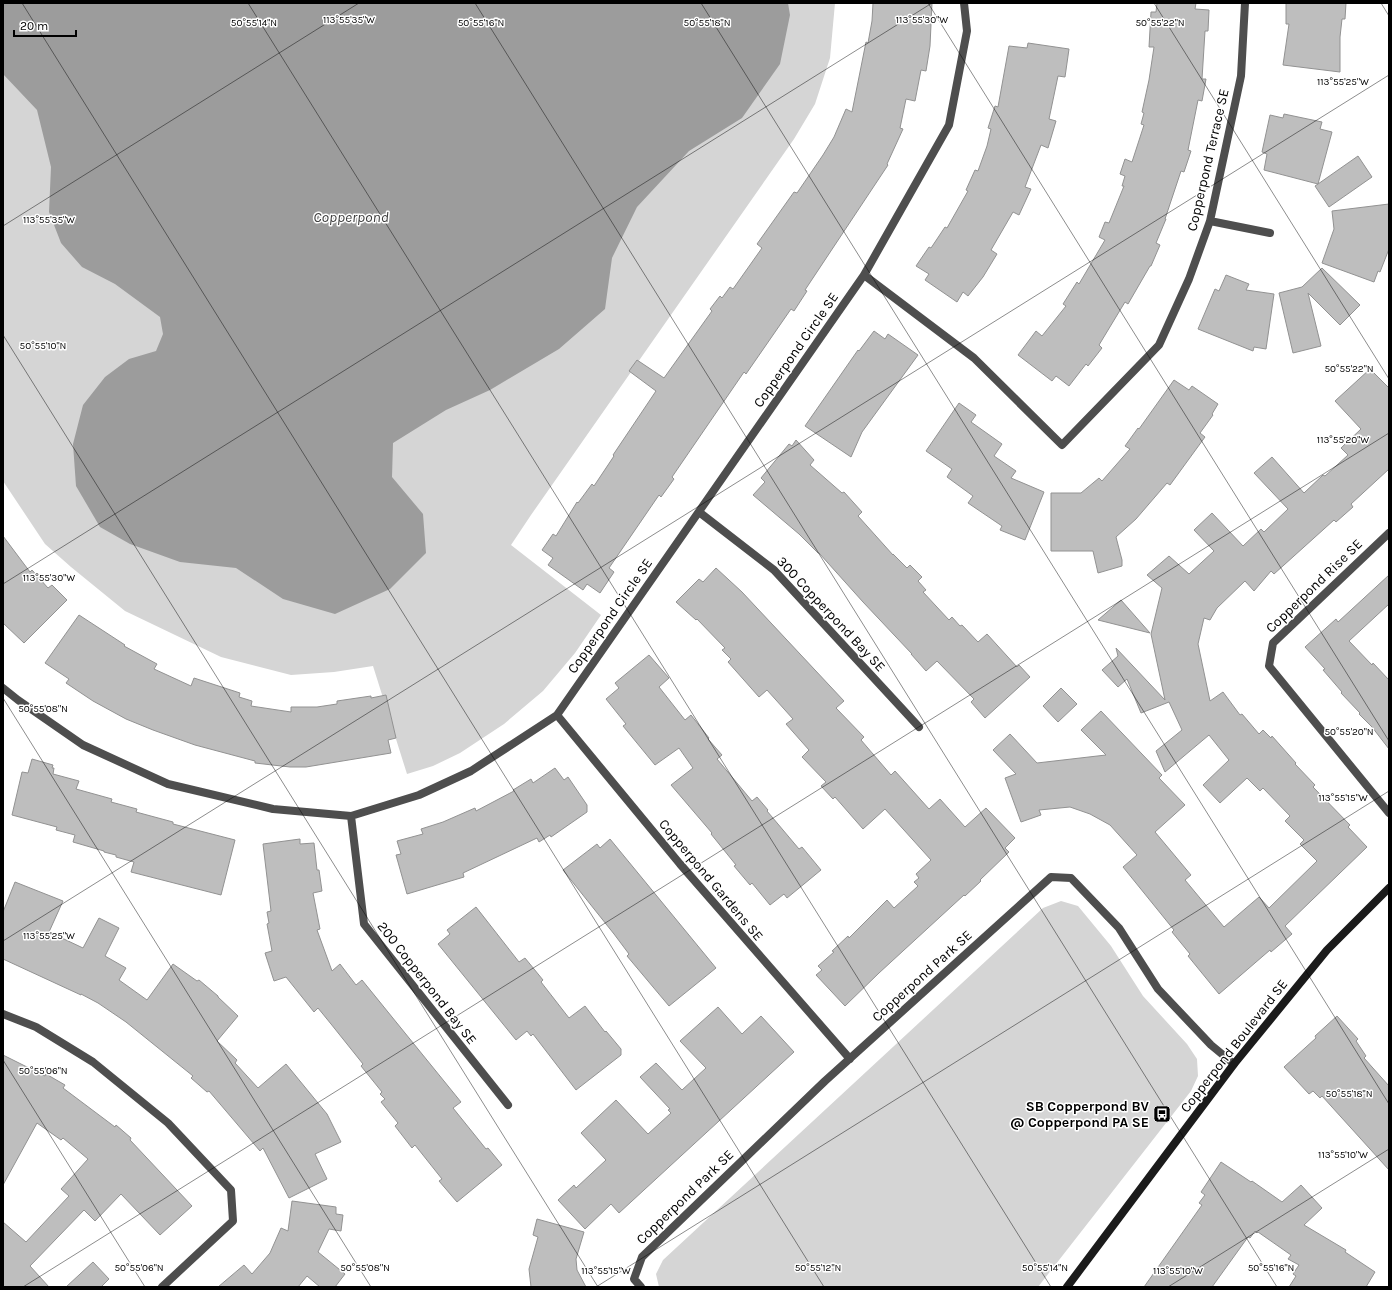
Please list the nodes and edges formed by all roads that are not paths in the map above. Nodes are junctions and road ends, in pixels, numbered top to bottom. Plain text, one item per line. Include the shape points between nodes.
1 (964, 3) edge
2 (1245, 3) edge
3 (1210, 221) junction
4 (1270, 233) dead end
5 (864, 275) junction
6 (699, 512) junction
7 (1389, 533) edge
8 (3, 688) edge
9 (557, 715) junction
10 (919, 727) dead end
11 (1389, 814) edge
12 (351, 816) junction
13 (1389, 888) edge
14 (3, 1014) edge
15 (850, 1059) junction
16 (1234, 1064) junction
17 (508, 1105) dead end
18 (162, 1287) edge
19 (641, 1287) edge
20 (1067, 1287) edge

1 - 5 street, Copperpond Circle SE via 967,31 949,125
2 - 3 street, Copperpond Terrace SE via 1241,76
3 - 4 street
3 - 5 street, Copperpond Terrace SE via 1189,279 1159,345 1062,445 974,358
5 - 6 street, Copperpond Circle SE
6 - 9 street, Copperpond Circle SE
6 - 10 street, 300 Copperpond Bay SE via 774,570
7 - 11 street, Copperpond Rise SE via 1273,643 1268,666
8 - 12 street, Copperpond Circle SE via 83,745 168,784 273,809
9 - 12 street, Copperpond Circle SE via 470,772 419,795
9 - 15 street, Copperpond Gardens SE via 680,864
12 - 17 street, 200 Copperpond Bay SE via 364,924
13 - 16 street, Copperpond Boulevard SE via 1327,950
14 - 18 street via 36,1026 93,1062 168,1124 231,1190 233,1221
15 - 16 street, Copperpond Park SE via 1051,877 1071,878 1119,928 1158,990 1211,1045
15 - 19 street, Copperpond Park SE via 642,1257 634,1279
16 - 20 street, Copperpond Boulevard SE

